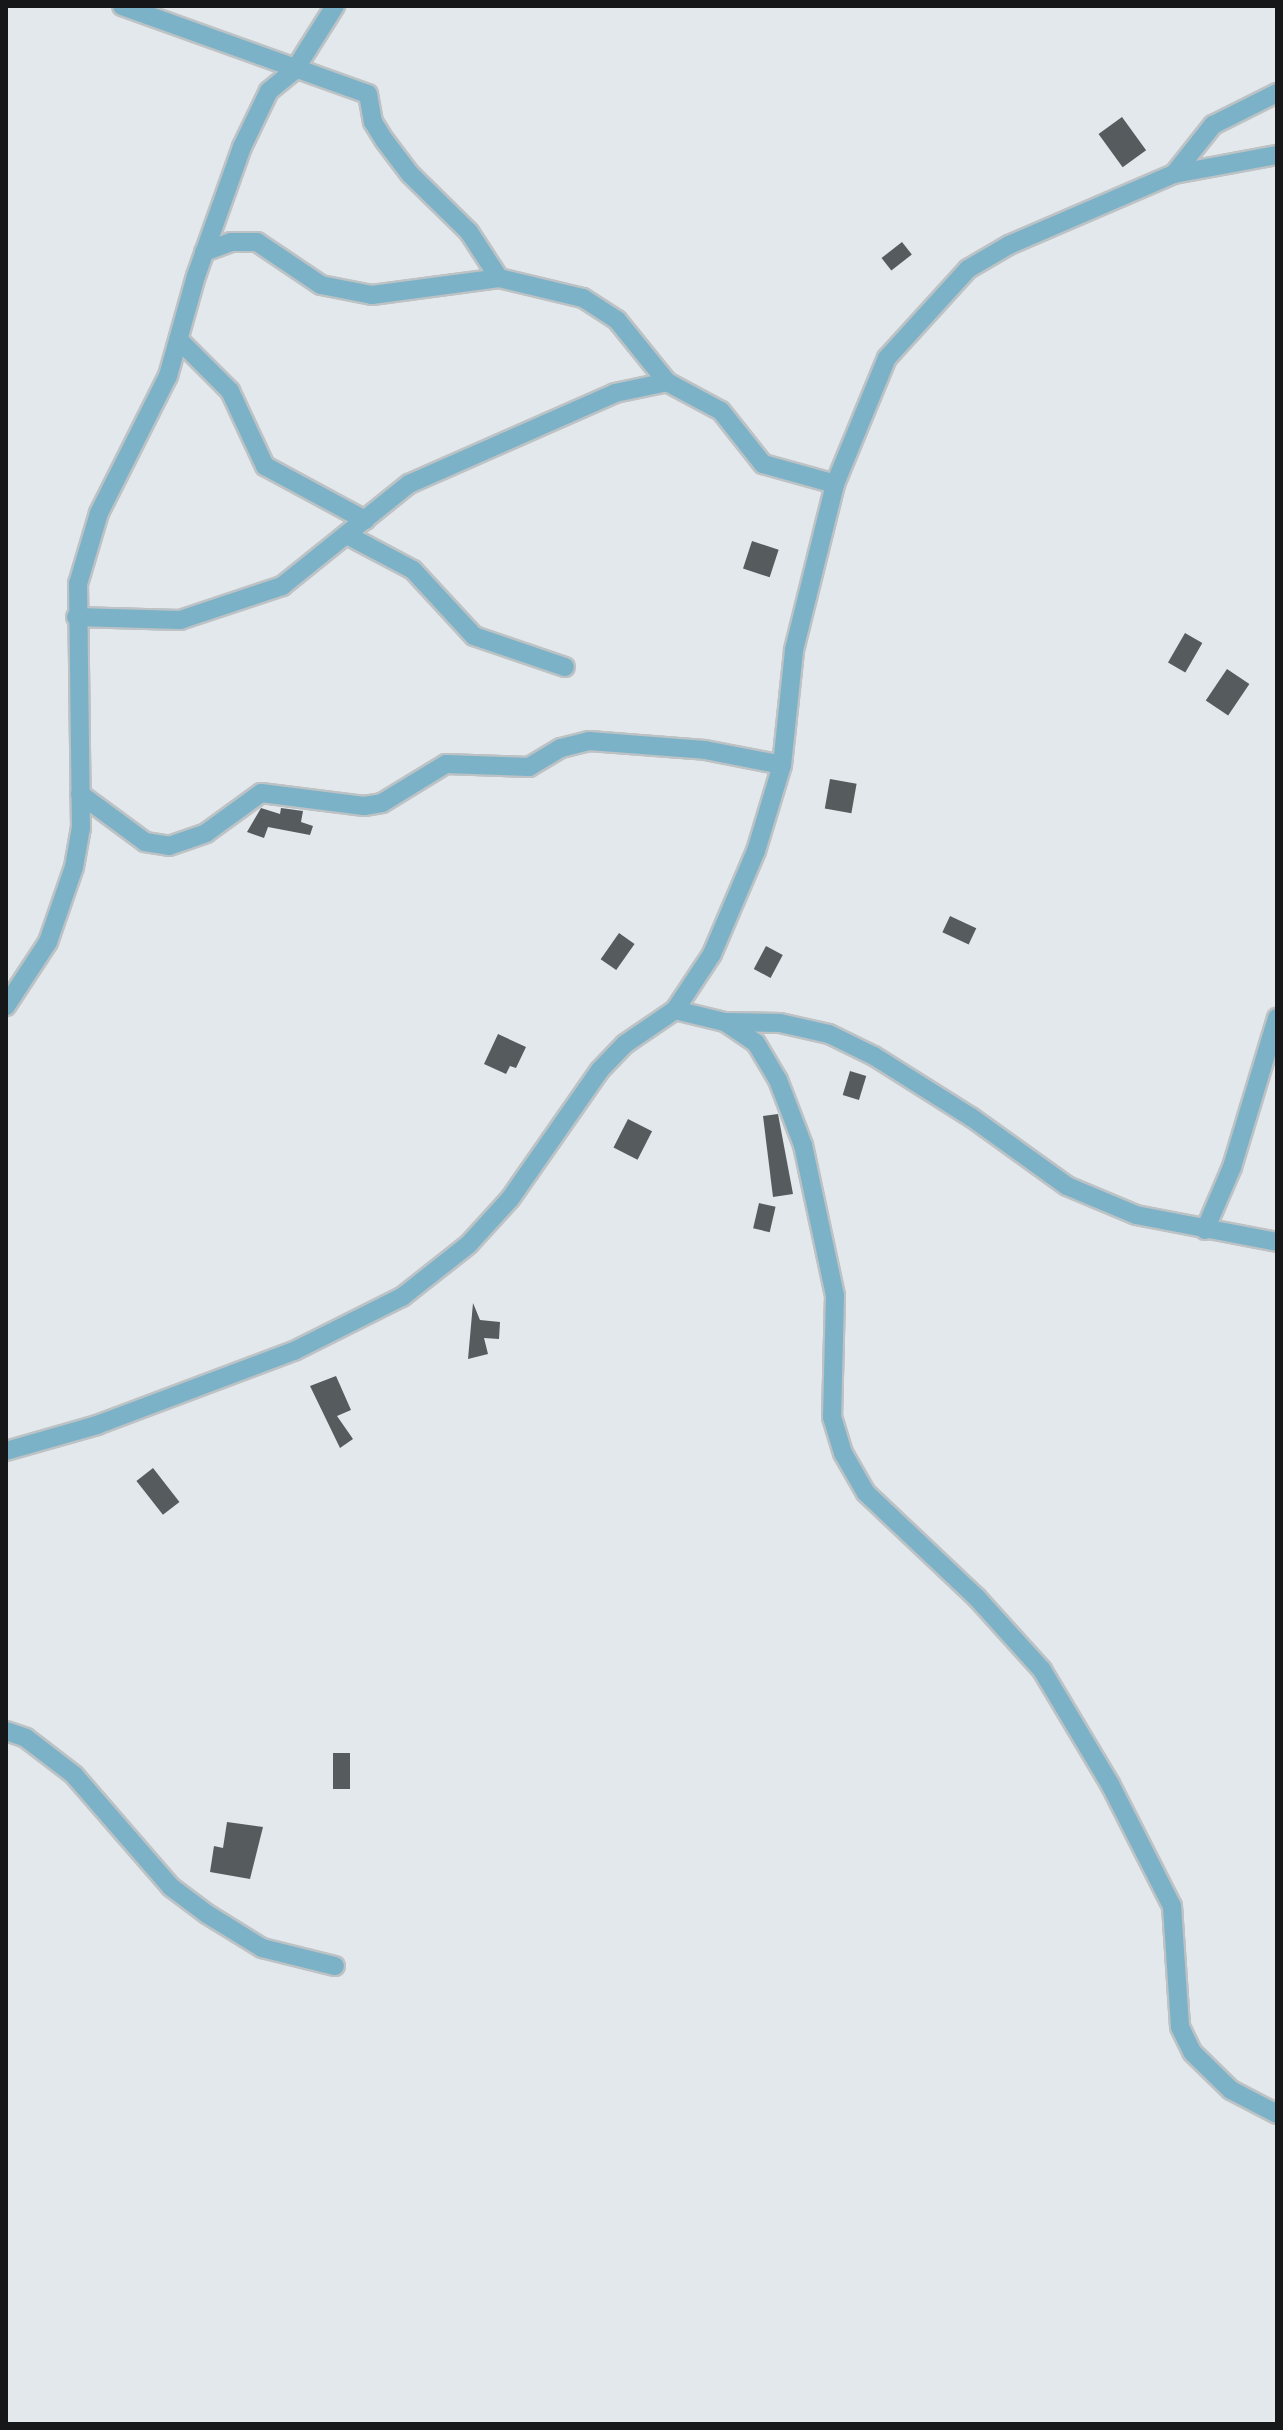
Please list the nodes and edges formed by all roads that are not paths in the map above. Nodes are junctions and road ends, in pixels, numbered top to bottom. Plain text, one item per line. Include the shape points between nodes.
1 (122, 6) edge
2 (335, 6) edge
3 (294, 71) junction
4 (1277, 93) edge
5 (1277, 155) edge
6 (1174, 174) junction
7 (204, 252) junction
8 (499, 278) junction
9 (180, 341) junction
10 (667, 382) junction
11 (835, 484) junction
12 (365, 520) junction
13 (347, 535) junction
14 (76, 617) junction
15 (565, 667) dead end
16 (782, 765) junction
17 (80, 794) junction
18 (6, 1006) edge
19 (675, 1010) junction
20 (1277, 1018) edge
21 (725, 1022) junction
22 (1205, 1230) junction
23 (1277, 1242) edge
24 (6, 1451) edge
25 (6, 1731) edge
26 (335, 1966) dead end
27 (1277, 2114) edge

1 - 3 street
2 - 3 street
3 - 7 street via 269,91 242,147
3 - 8 street via 368,94 373,122 385,141 410,174 469,232
4 - 6 street via 1213,125
5 - 6 street
6 - 11 street via 1009,245 968,269 887,358
7 - 8 street via 231,242 257,242 321,285 372,295
7 - 9 street
8 - 10 street via 599,305 642,346
9 - 12 street via 230,391 265,466
9 - 14 street via 99,513 78,584
10 - 11 street via 721,411 763,464
10 - 12 street via 615,393 432,473 409,484
11 - 16 street via 794,650
12 - 13 street
13 - 14 street via 282,586 203,615 156,620
13 - 15 street via 413,570 474,636
14 - 17 street
16 - 17 street via 705,750 589,741 561,748 529,767 446,764 382,803 364,806 261,793 206,833 169,846 145,842
16 - 19 street via 756,851 712,954
17 - 18 street via 81,828 65,901 48,942
19 - 21 street
19 - 24 street via 625,1044 600,1070 510,1199 441,1270 402,1297 294,1351 209,1385
20 - 22 street via 1232,1167
21 - 22 street via 780,1023 829,1034 971,1117 1067,1186 1136,1215
21 - 27 street via 756,1043 768,1059 803,1145 835,1296 832,1417 843,1453 866,1493 977,1598 1042,1670 1110,1784 1172,1906 1180,2027 1192,2052 1231,2090
22 - 23 street
25 - 26 street via 26,1738 74,1775 171,1887 207,1914 262,1948

